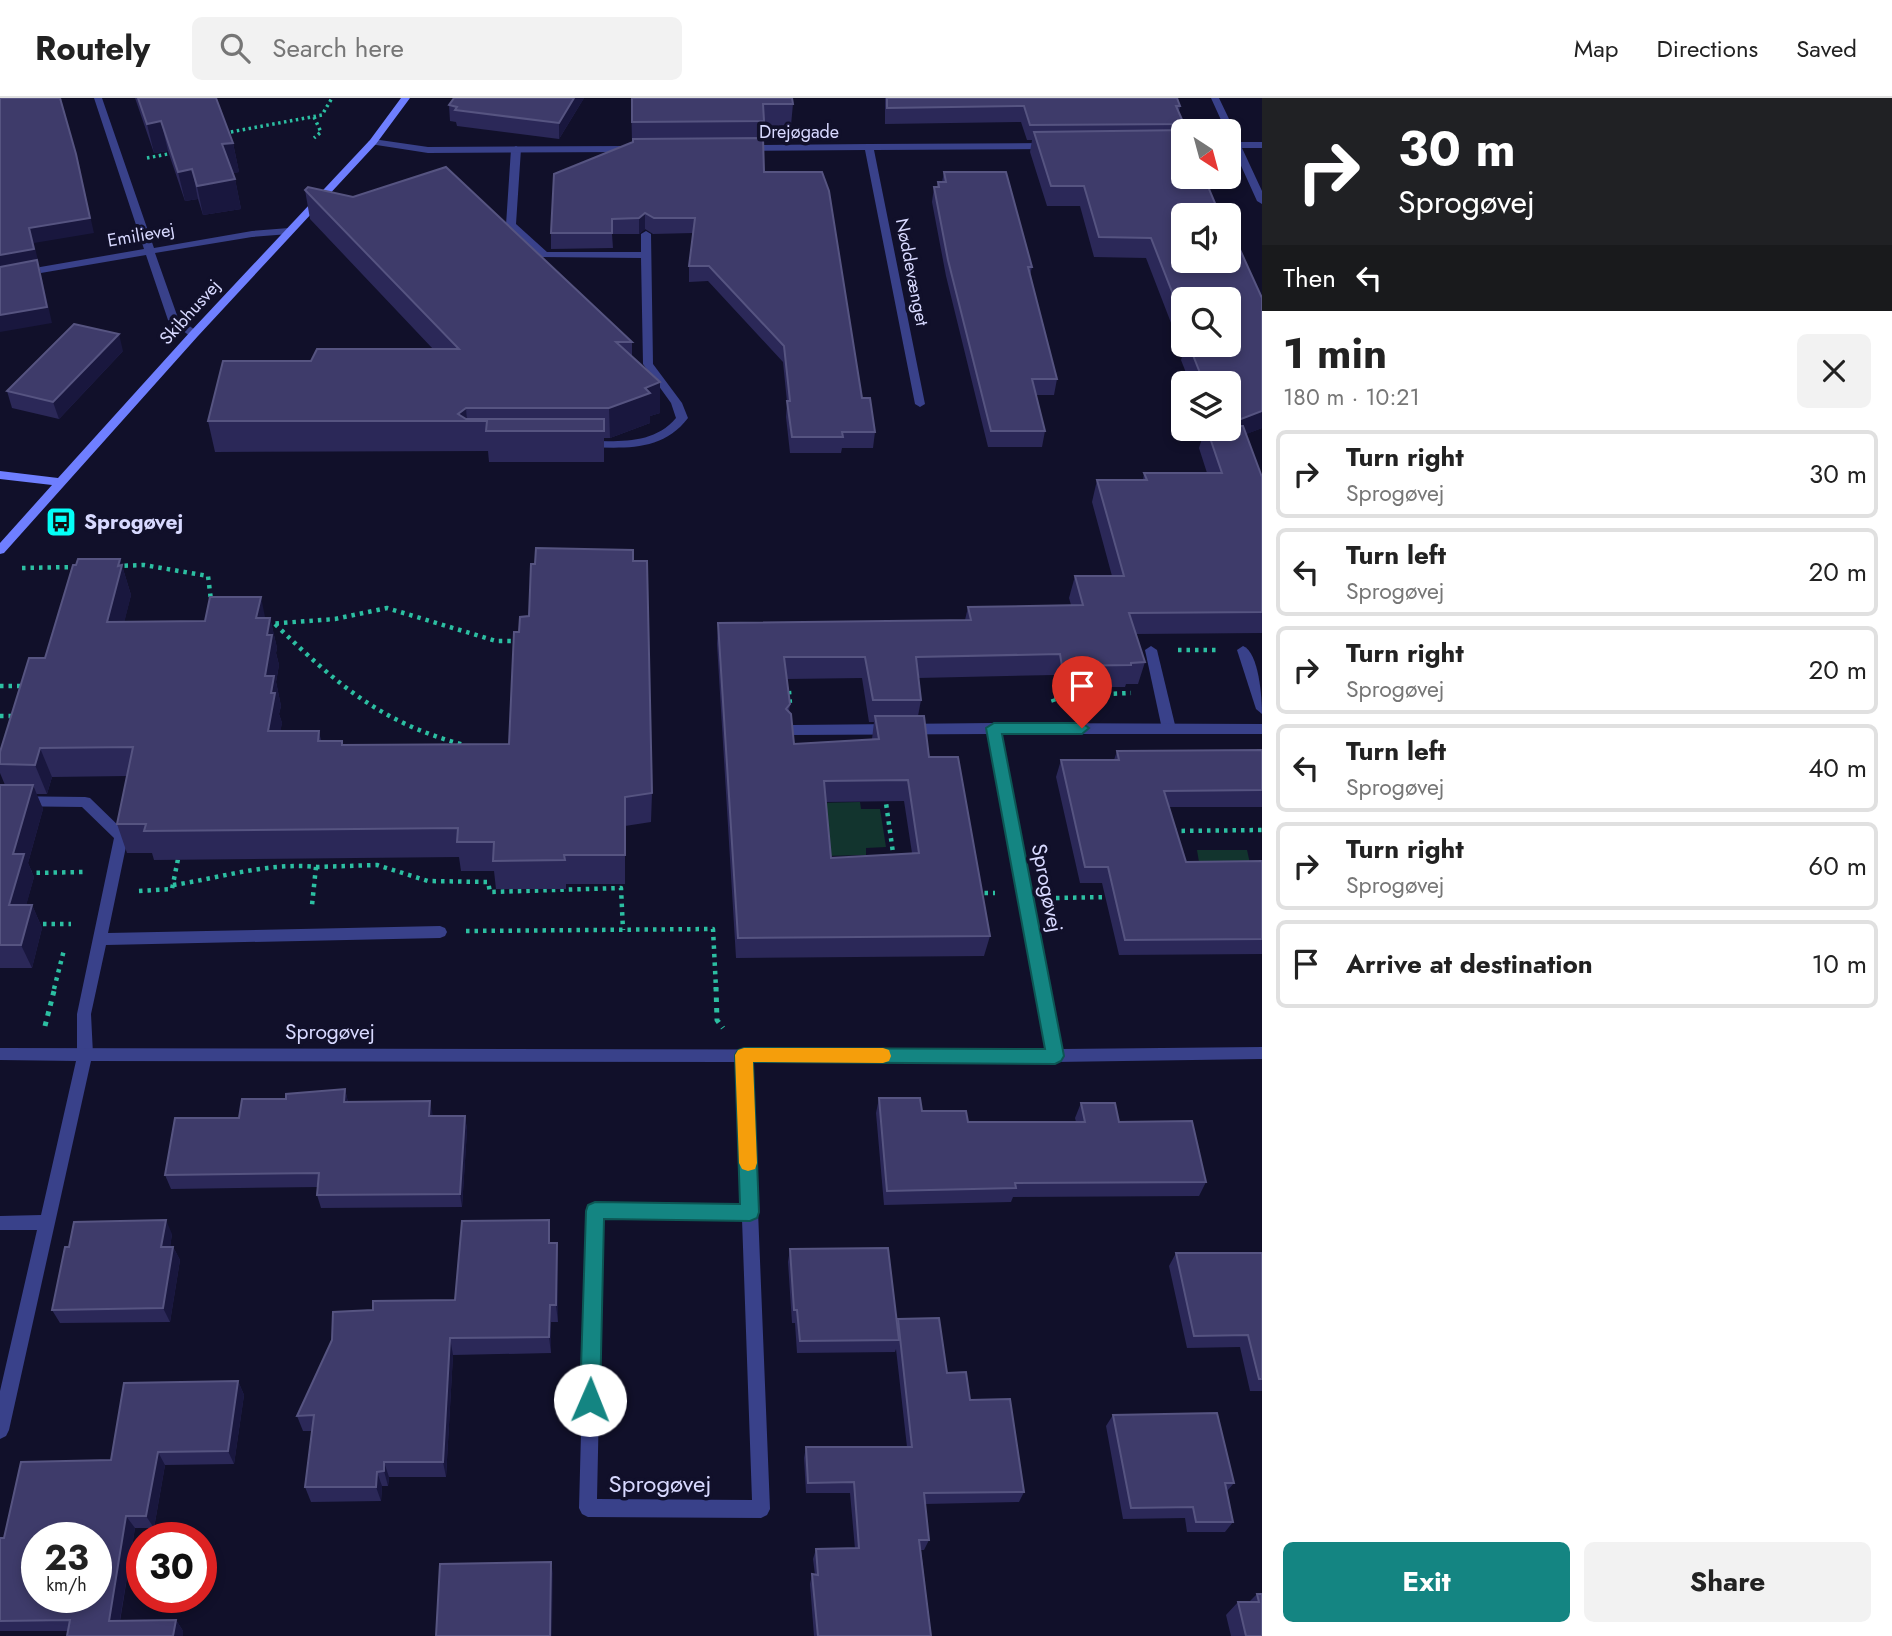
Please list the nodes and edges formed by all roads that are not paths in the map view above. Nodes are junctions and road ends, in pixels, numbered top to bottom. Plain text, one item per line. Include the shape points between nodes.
1 (98, 98) edge
2 (406, 98) edge
3 (1215, 98) edge
4 (1223, 119) edge
5 (373, 142) junction
6 (1241, 145) edge
7 (1262, 145) edge
8 (1060, 146) edge
9 (869, 147) junction
10 (732, 148) edge
11 (516, 149) junction
12 (639, 149) edge
13 (1241, 160) edge
14 (1262, 201) edge
15 (289, 230) junction
16 (646, 234) edge
17 (149, 251) junction
18 (646, 255) junction
19 (0, 277) edge
20 (194, 334) junction
21 (920, 404) dead end
22 (578, 444) edge
23 (0, 475) edge
24 (61, 482) junction
25 (0, 550) edge
26 (1151, 650) road end
27 (1243, 650) road end
28 (1262, 709) edge
29 (994, 728) junction
30 (1169, 729) junction
31 (1262, 729) edge
32 (793, 730) edge
33 (0, 801) edge
34 (440, 932) road end
35 (100, 939) junction
36 (1262, 1053) edge
37 (0, 1054) edge
38 (85, 1055) junction
39 (744, 1055) junction
40 (1055, 1056) junction
41 (750, 1212) junction
42 (47, 1222) junction
43 (0, 1223) edge
44 (0, 1430) edge

1 - 17 street
2 - 5 street, Skibhusvej
3 - 4 street
5 - 11 street via 428,150
5 - 15 street, Skibhusvej
6 - 7 street
8 - 9 street, Drejøgade
9 - 10 street, Drejøgade
9 - 21 street, Nøddevænget
11 - 12 street
11 - 18 street via 511,225 544,256
13 - 14 street
15 - 17 street, Emilievej
15 - 20 street, Skibhusvej
16 - 18 street
17 - 19 street, Emilievej
17 - 20 street via 173,320
18 - 22 street via 649,364 657,381 679,404 682,418 673,431 655,441
20 - 24 street, Skibhusvej
23 - 24 street
24 - 25 street, Skibhusvej
26 - 30 street
27 - 28 street
29 - 30 street
29 - 32 street
29 - 40 street, Sprogøvej
30 - 31 street
33 - 35 street via 85,802 121,837
34 - 35 street
35 - 38 street via 84,1014
36 - 40 street, Sprogøvej
37 - 38 street, Sprogøvej
38 - 39 street, Sprogøvej
38 - 42 street
39 - 40 street, Sprogøvej
39 - 41 street, Sprogøvej
41 - 41 street, Sprogøvej via 761,1509 588,1508 595,1211
42 - 43 street
42 - 44 street

